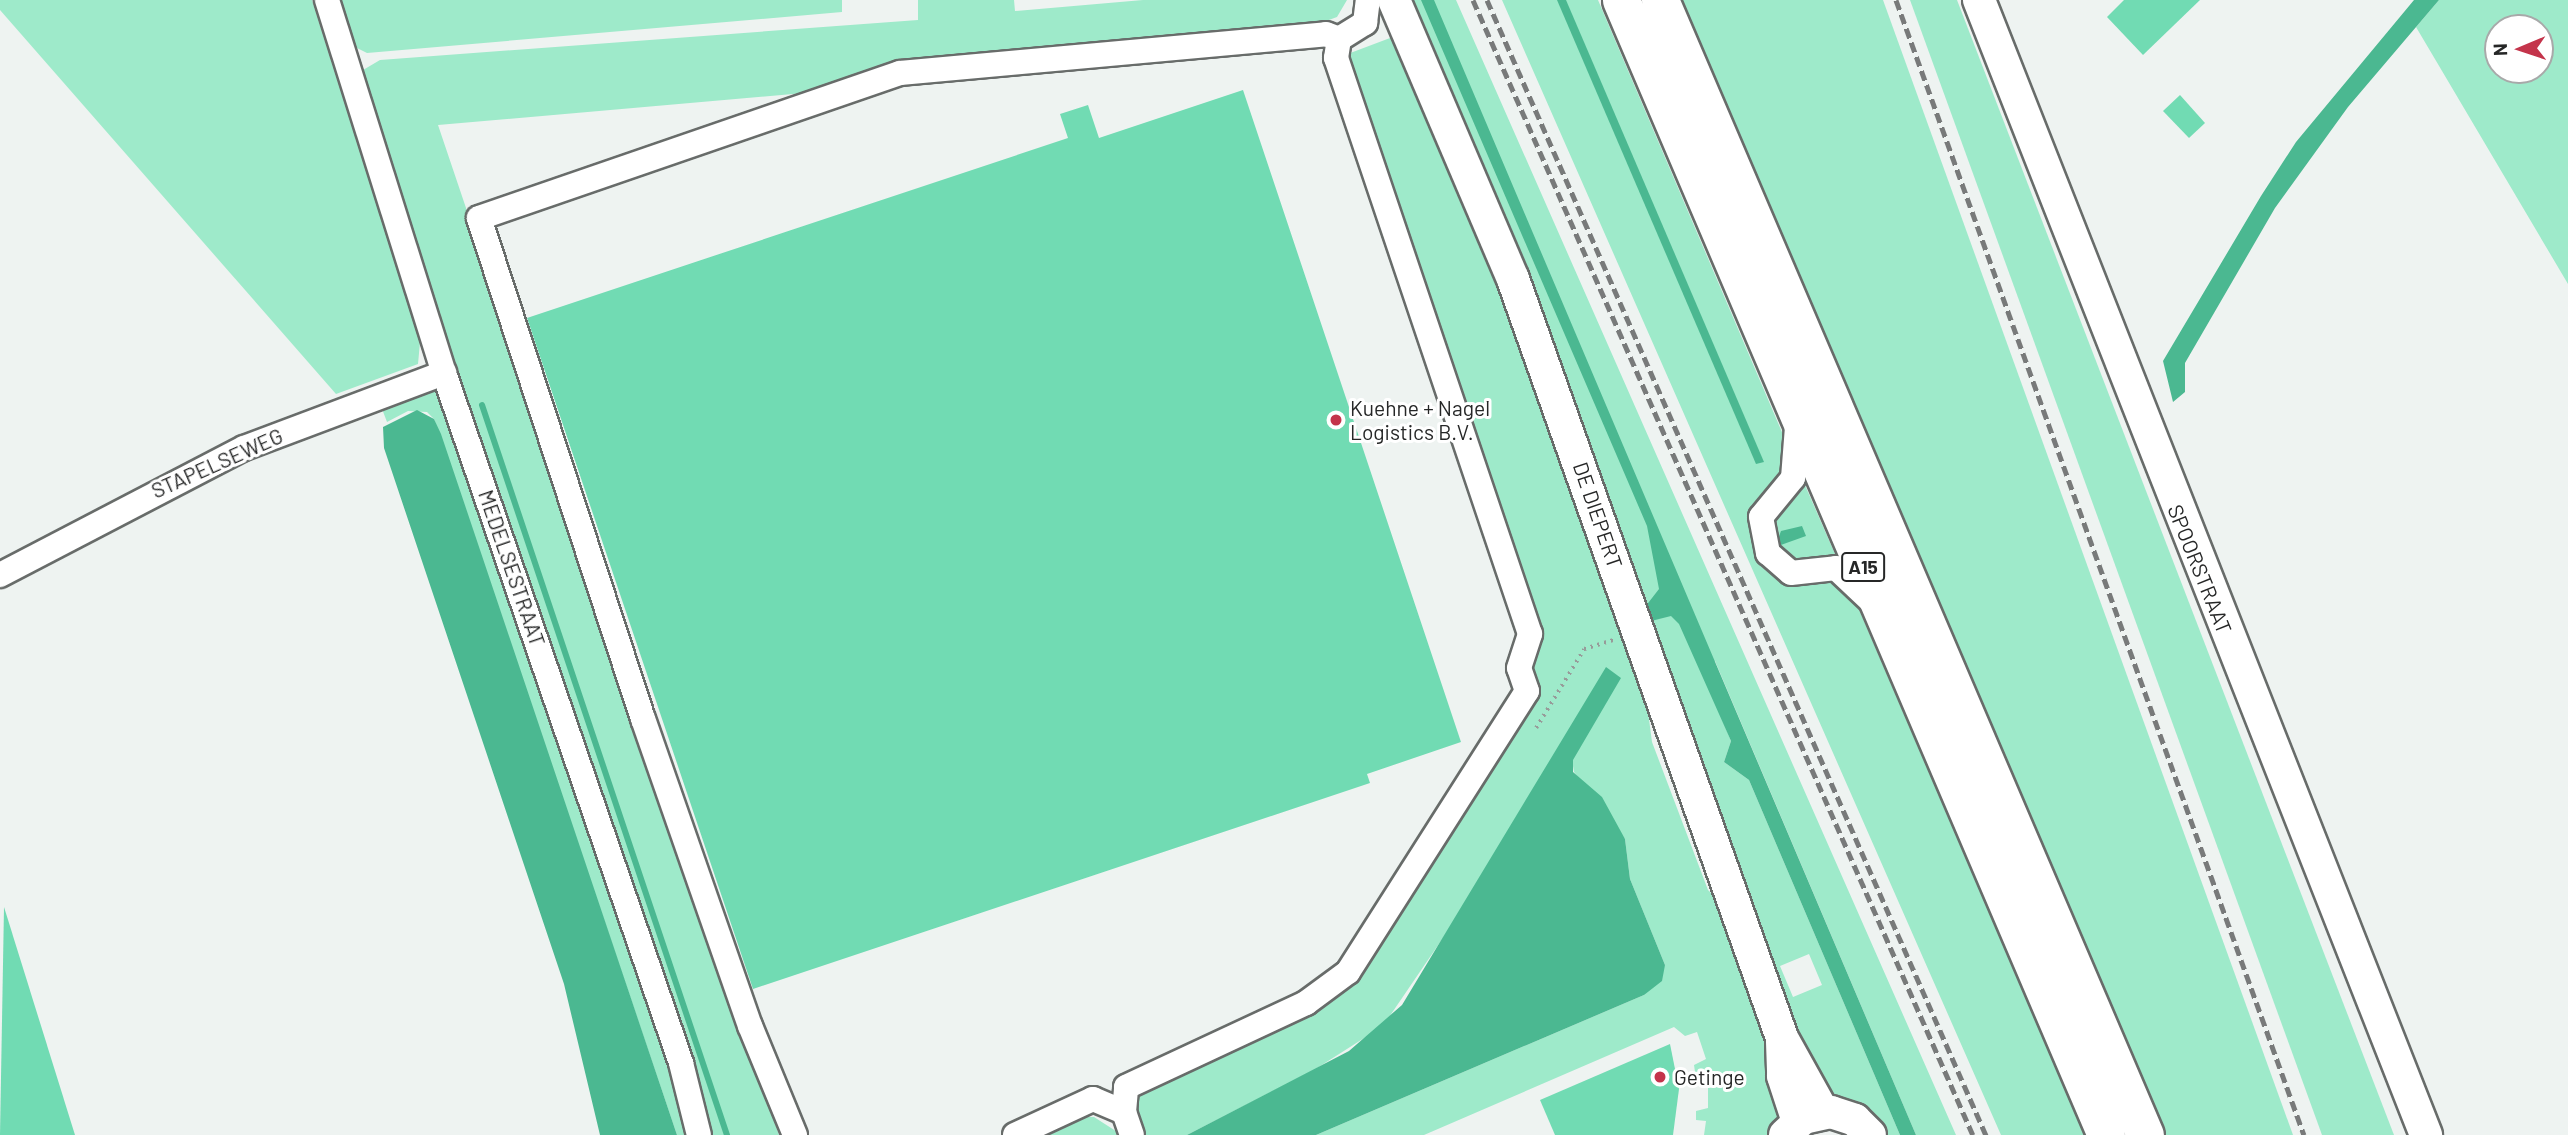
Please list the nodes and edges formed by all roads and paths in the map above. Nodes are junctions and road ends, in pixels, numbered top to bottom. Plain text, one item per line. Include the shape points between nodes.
1 (327, 0) edge
2 (1368, 0) edge
3 (1394, 0) edge
4 (1621, 0) edge
5 (1660, 0) edge
6 (1979, 0) edge
7 (1339, 39) junction
8 (444, 373) junction
9 (1797, 412) junction
10 (0, 575) edge
11 (1883, 614) junction
12 (1639, 633) junction
13 (1536, 728) dead end
14 (1124, 1112) junction
15 (1802, 1123) edge
16 (699, 1135) edge
17 (795, 1135) edge
18 (1014, 1135) edge
19 (1132, 1135) edge
20 (1870, 1135) edge
21 (2106, 1135) edge
22 (2145, 1135) edge
23 (2426, 1135) edge

1 - 8 street, MEDELSESTRAAT
2 - 7 street via 1365,23
3 - 12 main road, DE DIEPERT via 1513,279
4 - 9 highway, A15
5 - 22 highway, A15
6 - 23 main road, SPOORSTRAAT
7 - 14 street via 1336,58 1530,634 1519,668 1527,691 1348,972 1306,1003 1126,1087
7 - 17 street via 1326,34 900,73 479,218 648,732
8 - 10 street, STAPELSEWEG via 244,448
8 - 16 street, MEDELSESTRAAT via 677,1050
9 - 11 highway, A15
9 - 11 street via 1796,468 1761,517 1768,553 1791,573 1836,568
11 - 21 highway, A15
12 - 13 path via 1584,649
12 - 15 main road, DE DIEPERT via 1782,1038 1783,1076
14 - 18 street via 1093,1099
14 - 19 street
15 - 20 main road via 1847,1116

